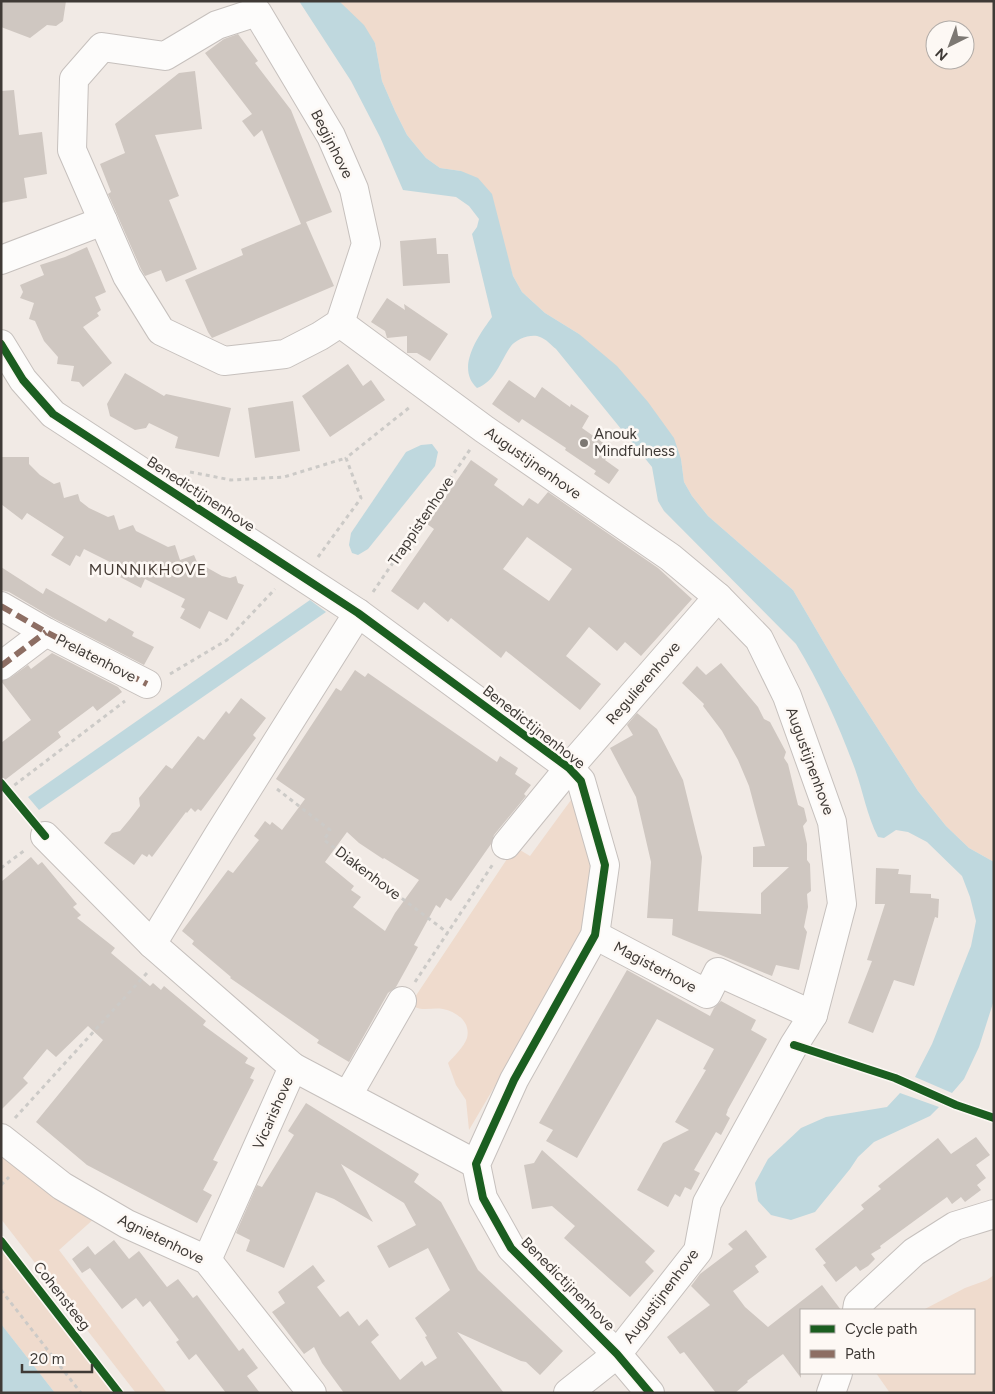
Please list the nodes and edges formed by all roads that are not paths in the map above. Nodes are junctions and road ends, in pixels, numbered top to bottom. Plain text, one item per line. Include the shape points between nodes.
1 (103, 221) junction
2 (1, 260) edge
3 (340, 323) junction
4 (1, 344) edge
5 (718, 597) junction
6 (1, 606) edge
7 (358, 613) junction
8 (46, 632) junction
9 (1, 666) edge
10 (147, 684) dead end
11 (569, 768) junction
12 (45, 836) dead end
13 (506, 845) road end
14 (595, 935) junction
15 (158, 949) junction
16 (402, 1001) road end
17 (814, 1015) junction
18 (293, 1067) junction
19 (348, 1095) junction
20 (8, 1128) edge
21 (476, 1164) junction
22 (994, 1214) edge
23 (207, 1260) junction
24 (856, 1309) edge
25 (617, 1354) junction
26 (838, 1374) edge
27 (312, 1393) edge
28 (568, 1393) edge
29 (650, 1393) edge
30 (831, 1393) edge

1 - 2 street
1 - 3 street, Begijnhove via 127,276 161,331 224,361 286,354
1 - 3 street, Begijnhove via 72,150 74,79 102,48 165,56 217,25 257,12 331,136 354,189 366,244
3 - 5 street, Augustijnenhove via 484,429 670,557
4 - 7 street, Benedictijnenhove via 23,380 53,414
5 - 11 street, Regulierenhove
5 - 17 street, Augustijnenhove via 759,639 786,696 832,822 842,904
6 - 8 street, Prelatenhove
7 - 11 street, Benedictijnenhove
7 - 15 street via 257,774
8 - 9 street, Prelatenhove
8 - 10 street, Prelatenhove
11 - 13 street, Benedictijnenhove
11 - 14 street, Benedictijnenhove via 581,781 606,865
12 - 15 street, Vicarishove
14 - 17 street, Magisterhove via 707,994 718,972
14 - 21 street, Benedictijnenhove via 514,1080
15 - 18 street, Vicarishove
16 - 19 street
17 - 25 street, Augustijnenhove via 794,1045 707,1203 698,1251
18 - 19 street
18 - 23 street, Vicarishove
19 - 21 street
20 - 23 street, Agnietenhove via 62,1186 127,1224
21 - 25 street, Benedictijnenhove via 483,1198 511,1248
22 - 24 street via 956,1226 914,1252
23 - 27 street, Agnietenhove
25 - 28 street
25 - 29 street, Benedictijnenhove
26 - 30 street

